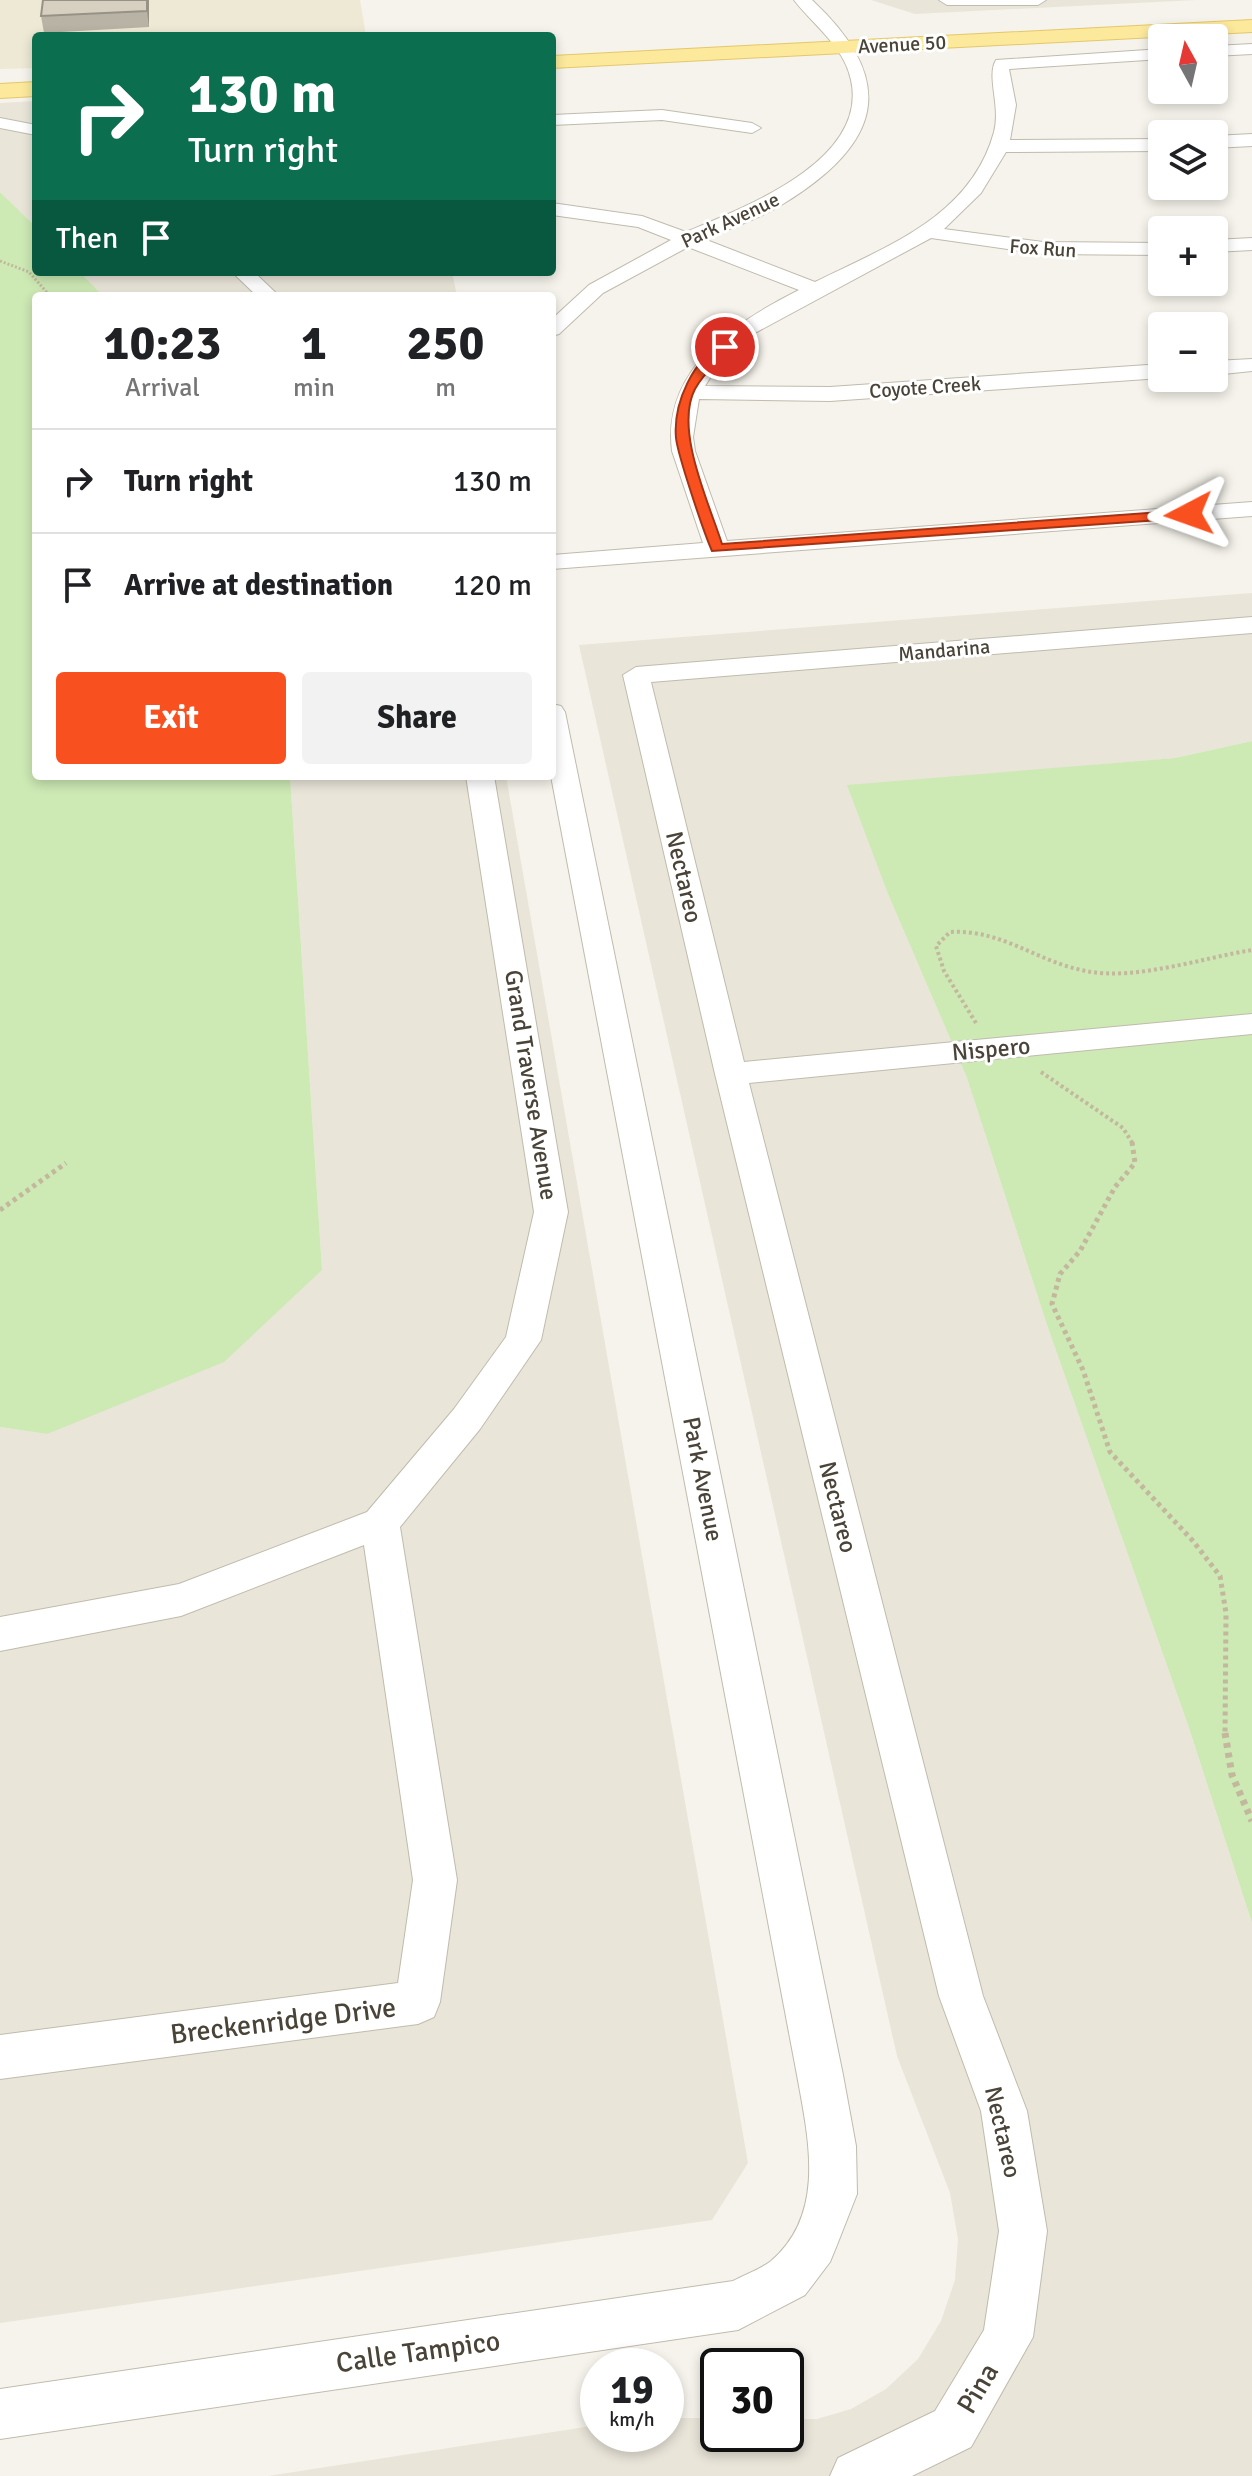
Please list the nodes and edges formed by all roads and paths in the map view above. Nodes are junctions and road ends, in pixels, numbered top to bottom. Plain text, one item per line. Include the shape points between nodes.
1 (802, 0) edge
2 (947, 0) edge
3 (1038, 0) edge
4 (1252, 15) edge
5 (1252, 26) edge
6 (839, 41) junction
7 (1252, 49) edge
8 (556, 50) edge
9 (1228, 50) edge
10 (1148, 55) edge
11 (556, 62) edge
12 (32, 77) edge
13 (0, 79) edge
14 (32, 89) edge
15 (0, 91) edge
16 (556, 120) edge
17 (0, 123) edge
18 (752, 128) dead end
19 (32, 129) edge
20 (1252, 140) edge
21 (1228, 141) edge
22 (1148, 145) edge
23 (1000, 146) junction
24 (556, 210) edge
25 (603, 218) junction
26 (925, 231) junction
27 (688, 239) junction
28 (1252, 244) edge
29 (1228, 245) edge
30 (669, 249) junction
31 (1148, 249) edge
32 (0, 261) edge
33 (32, 273) edge
34 (246, 276) edge
35 (816, 290) junction
36 (264, 292) edge
37 (792, 303) junction
38 (556, 326) edge
39 (1252, 365) edge
40 (1228, 367) edge
41 (1148, 372) edge
42 (688, 392) junction
43 (1252, 509) edge
44 (717, 548) junction
45 (556, 562) edge
46 (1252, 625) edge
47 (636, 675) joint
48 (556, 732) edge
49 (481, 780) edge
50 (1252, 950) edge
51 (1252, 1024) edge
52 (1007, 1047) junction
53 (731, 1074) junction
54 (66, 1163) dead end
55 (0, 1210) edge
56 (380, 1523) junction
57 (0, 1634) edge
58 (1252, 1821) edge
59 (0, 2057) edge
60 (813, 2245) joint
61 (1008, 2337) joint
62 (0, 2414) edge
63 (856, 2476) edge

1 - 6 street, Park Avenue via 817,10
2 - 3 street
4 - 6 main road, Avenue 50
5 - 6 main road, Avenue 50
6 - 8 main road, Avenue 50
6 - 11 main road, Avenue 50
6 - 27 street, Park Avenue via 860,78 861,104 849,136 816,173 774,202
7 - 9 street
10 - 23 street via 1011,62 999,68 1007,102
12 - 13 main road
14 - 15 main road
16 - 18 street via 662,115
17 - 19 street
20 - 21 street
22 - 23 street
23 - 26 street via 954,212
24 - 25 street
25 - 27 street via 642,222
25 - 30 street
26 - 31 street, Fox Run via 1007,247
26 - 35 street
27 - 30 street, Park Avenue
27 - 35 street
28 - 29 street
30 - 37 street
30 - 38 street, Park Avenue via 596,289
32 - 33 path
34 - 36 street
35 - 37 street
37 - 42 street via 743,331 707,363
39 - 40 street
41 - 42 street, Coyote Creek via 830,394
42 - 44 street via 682,438
43 - 44 street
44 - 45 street
46 - 47 street, Mandarina
47 - 53 street, Nectareo
48 - 60 street, Park Avenue via 833,2146 833,2194
49 - 56 street, Grand Traverse Avenue via 551,1212 523,1340 467,1419
50 - 52 path via 1092,973 1041,959 992,932 950,932 936,946 944,971 966,1011
51 - 52 street, Nispero
52 - 53 street, Nispero
52 - 58 path via 1123,1128 1134,1146 1135,1163 1060,1274 1052,1304 1083,1370 1110,1452 1220,1576 1226,1613 1225,1744
53 - 61 street, Nectareo via 961,1996 1004,2111 1023,2231
54 - 55 path
56 - 57 street, Grand Traverse Avenue via 181,1600
56 - 59 street, Breckenridge Drive via 435,1880 418,2002
60 - 62 street, Calle Tampico via 788,2278 738,2305
61 - 63 street, Pina via 953,2429

